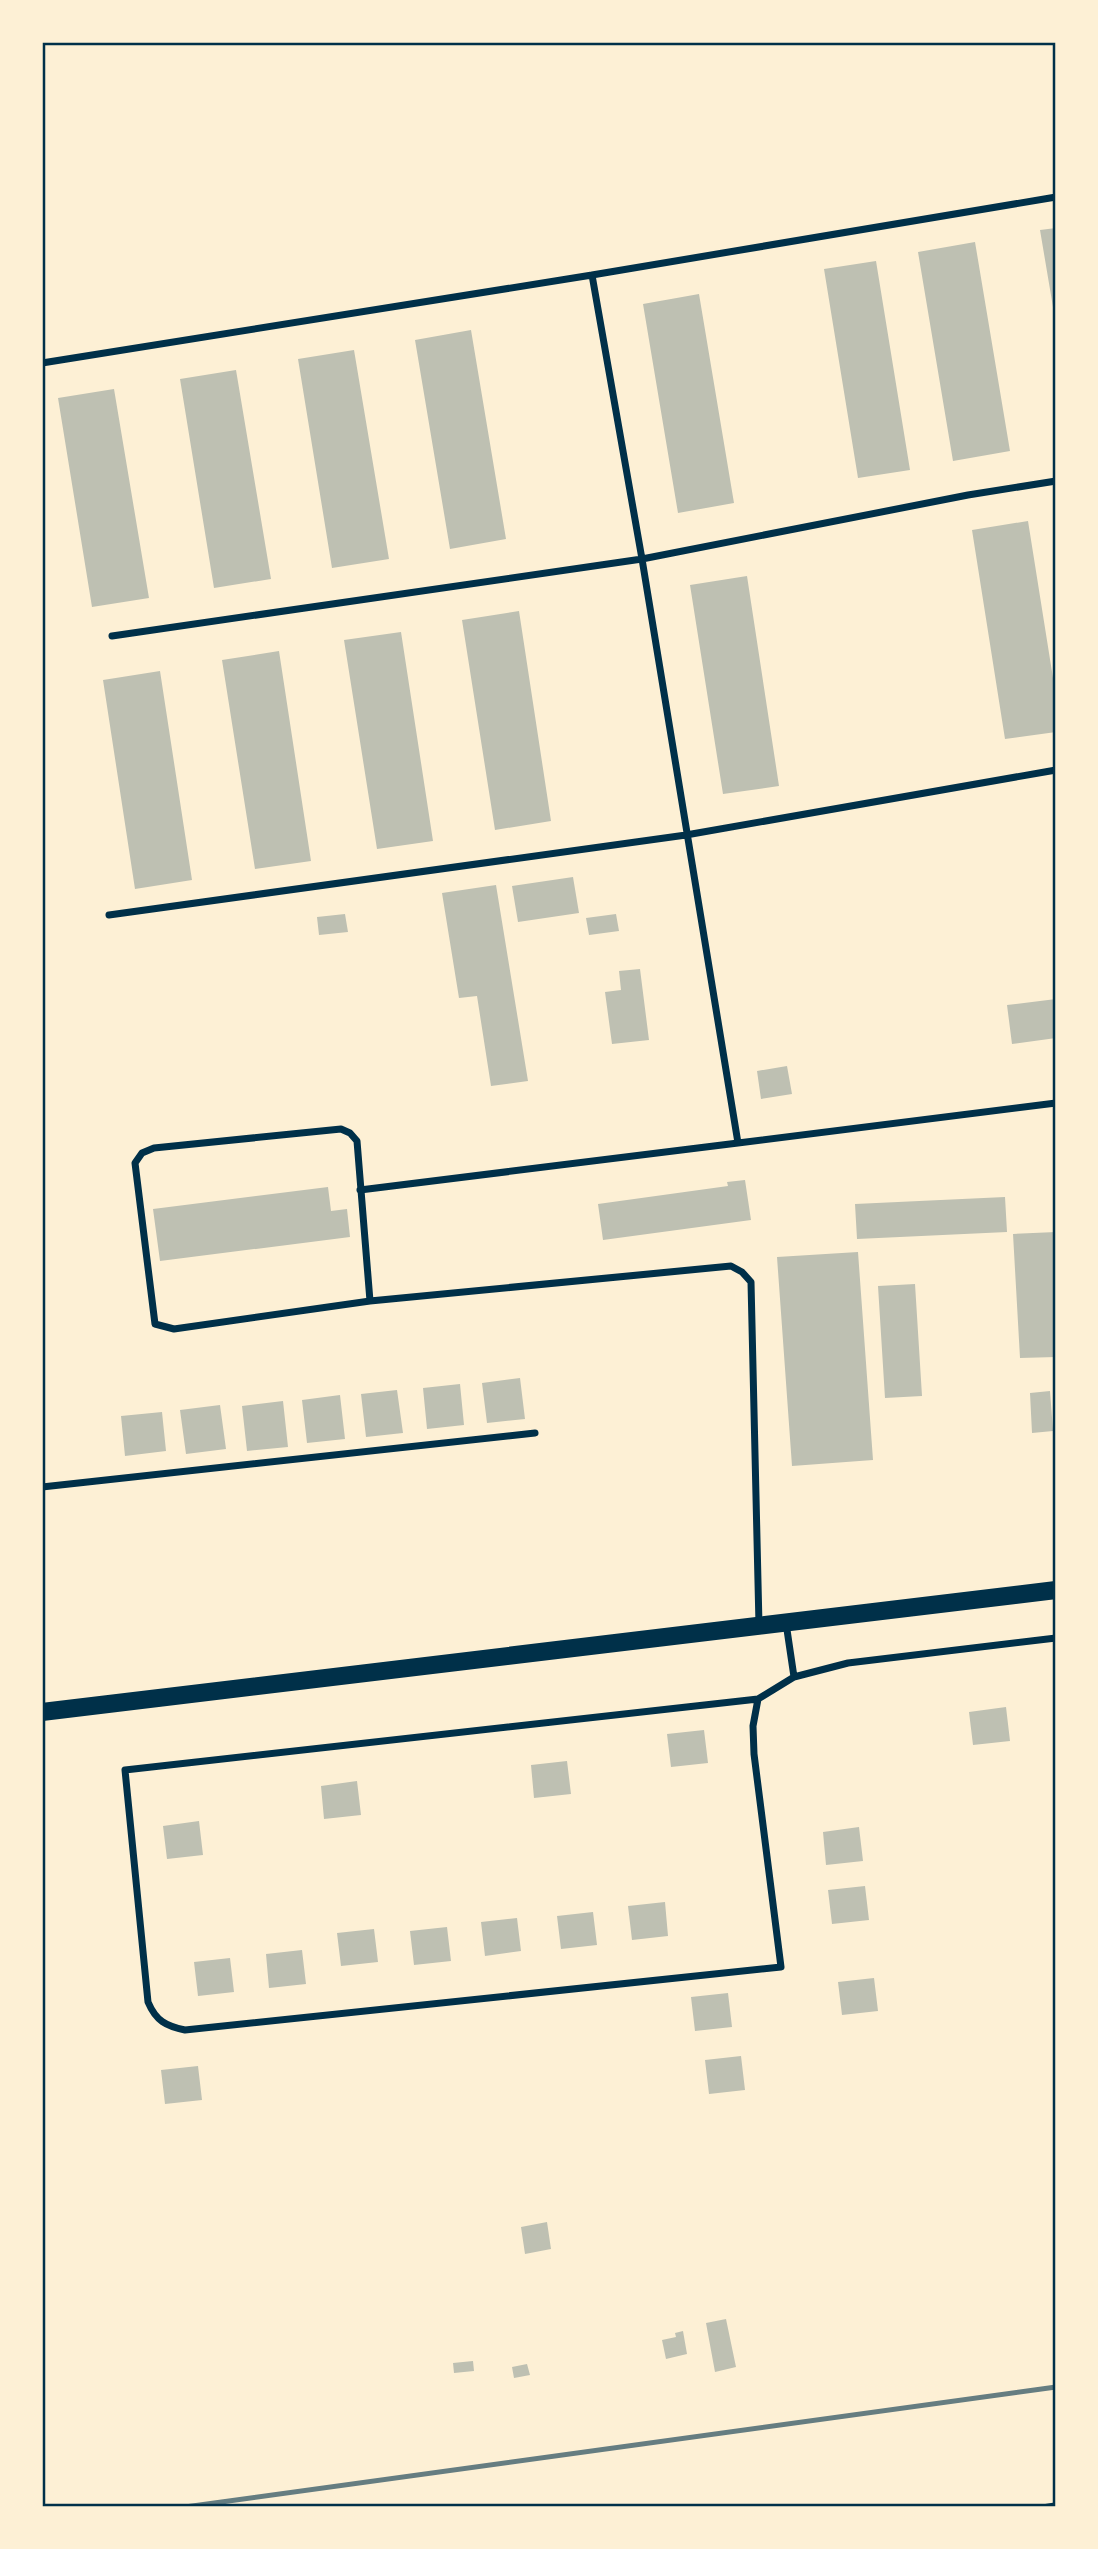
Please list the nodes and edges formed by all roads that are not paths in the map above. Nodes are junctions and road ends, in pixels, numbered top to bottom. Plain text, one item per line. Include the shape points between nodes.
1 (1056, 197) edge
2 (592, 275) junction
3 (42, 363) edge
4 (1056, 481) edge
5 (642, 559) junction
6 (112, 636) dead end
7 (1056, 770) edge
8 (686, 835) junction
9 (109, 915) dead end
10 (1056, 1103) edge
11 (738, 1143) junction
12 (360, 1190) junction
13 (370, 1301) junction
14 (535, 1433) dead end
15 (42, 1487) edge
16 (1056, 1590) edge
17 (786, 1622) junction
18 (759, 1625) junction
19 (1056, 1638) edge
20 (794, 1677) junction
21 (758, 1699) junction
22 (42, 1712) edge

1 - 2 street
2 - 3 street
2 - 5 street
4 - 5 street
5 - 6 street
5 - 8 street
7 - 8 street
8 - 9 street
8 - 11 street
10 - 11 street
11 - 12 street
12 - 13 street
12 - 13 street via 356,1141 341,1129 154,1148 142,1153 135,1163 155,1324 174,1329
13 - 18 street via 731,1266 742,1272 751,1282
14 - 15 street
16 - 17 main road
17 - 18 main road
17 - 20 street
18 - 22 main road
19 - 20 street via 848,1663
20 - 21 street
21 - 21 street via 754,1754 781,1967 185,2030 167,2026 153,2016 125,1770

